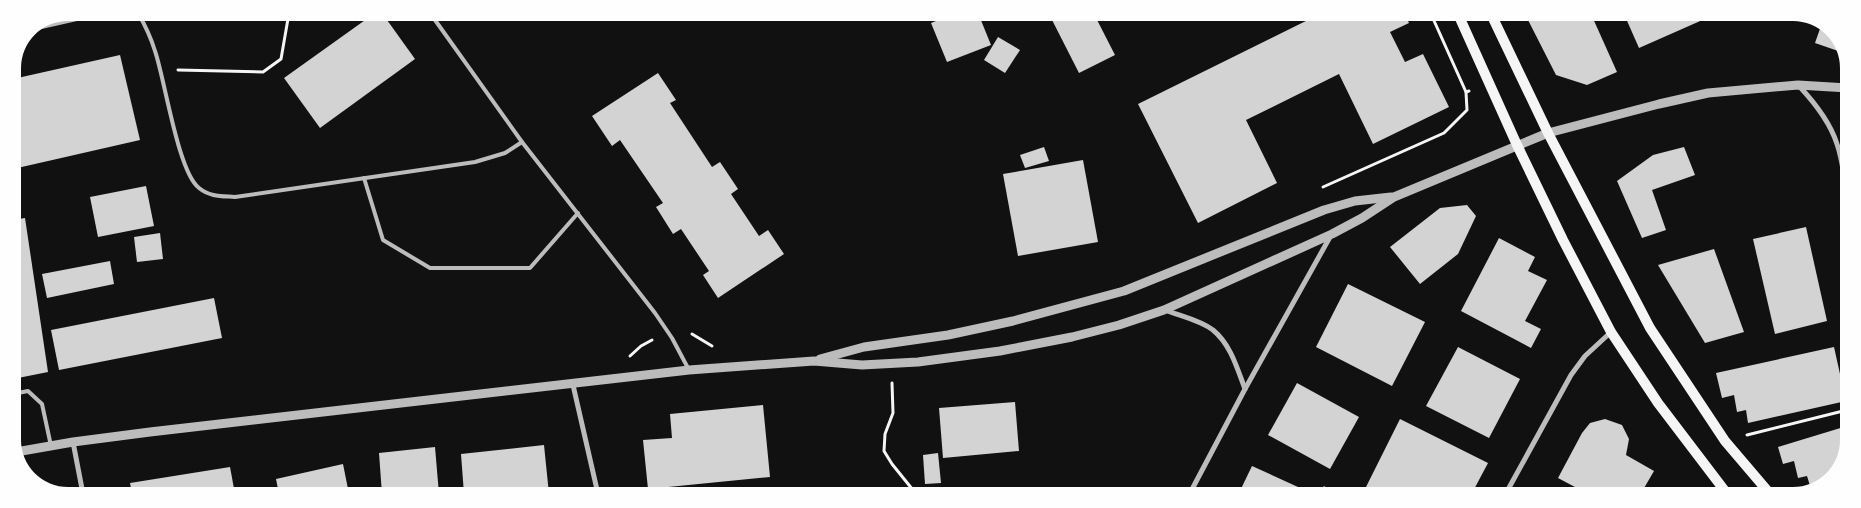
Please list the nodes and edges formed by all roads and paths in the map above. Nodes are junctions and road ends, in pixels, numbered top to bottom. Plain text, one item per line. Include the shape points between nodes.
1 (68, 21) edge
2 (142, 21) edge
3 (288, 21) edge
4 (436, 21) edge
5 (1434, 21) edge
6 (1461, 21) edge
7 (1494, 21) edge
8 (50, 25) edge
9 (160, 70) junction
10 (1488, 82) junction
11 (1798, 84) junction
12 (1840, 87) edge
13 (1466, 92) junction
14 (1548, 133) junction
15 (522, 142) junction
16 (1517, 145) junction
17 (1840, 156) edge
18 (364, 178) junction
19 (1321, 187) dead end
20 (1394, 197) junction
21 (578, 213) junction
22 (1332, 234) junction
23 (1164, 310) junction
24 (667, 331) junction
25 (1611, 332) junction
26 (720, 346) dead end
27 (628, 358) dead end
28 (814, 361) junction
29 (891, 363) junction
30 (689, 370) junction
31 (573, 385) junction
32 (1246, 389) junction
33 (21, 392) edge
34 (1840, 412) edge
35 (1725, 441) junction
36 (73, 442) junction
37 (51, 446) junction
38 (23, 451) edge
39 (82, 487) edge
40 (596, 487) edge
41 (911, 487) edge
42 (1193, 487) edge
43 (1510, 487) edge
44 (1722, 487) edge
45 (1763, 487) edge

1 - 8 lane
2 - 9 lane
3 - 9 path via 282,59 264,72
4 - 15 lane
5 - 13 path
6 - 10 main road
7 - 14 main road
9 - 18 lane via 188,176 198,188 212,196 235,197
10 - 13 path
10 - 16 main road
11 - 12 street
11 - 14 street via 1699,95
11 - 17 street via 1833,133
13 - 19 path via 1467,110 1444,133
14 - 16 street
14 - 35 main road via 1650,328
15 - 18 lane via 505,153 475,162
15 - 21 lane
16 - 20 street
16 - 25 main road
18 - 21 lane via 384,240 430,268 530,268
20 - 22 street
20 - 28 street via 1355,201 1324,210 1141,285 1084,303 1013,322 864,347
21 - 24 lane
22 - 23 street
22 - 32 street
23 - 29 street via 1119,325 1028,346
23 - 32 street via 1212,330 1232,355
24 - 26 path via 678,326 710,346
24 - 27 path
24 - 30 lane
25 - 43 street via 1585,356 1571,376
25 - 44 main road via 1658,403
28 - 29 street
28 - 30 street
29 - 41 path via 893,412 885,434 884,451
30 - 31 street
31 - 36 street
31 - 40 street
32 - 42 street
33 - 37 lane via 28,391 42,404
34 - 35 path
35 - 45 main road
36 - 37 street
36 - 39 street
37 - 38 street

